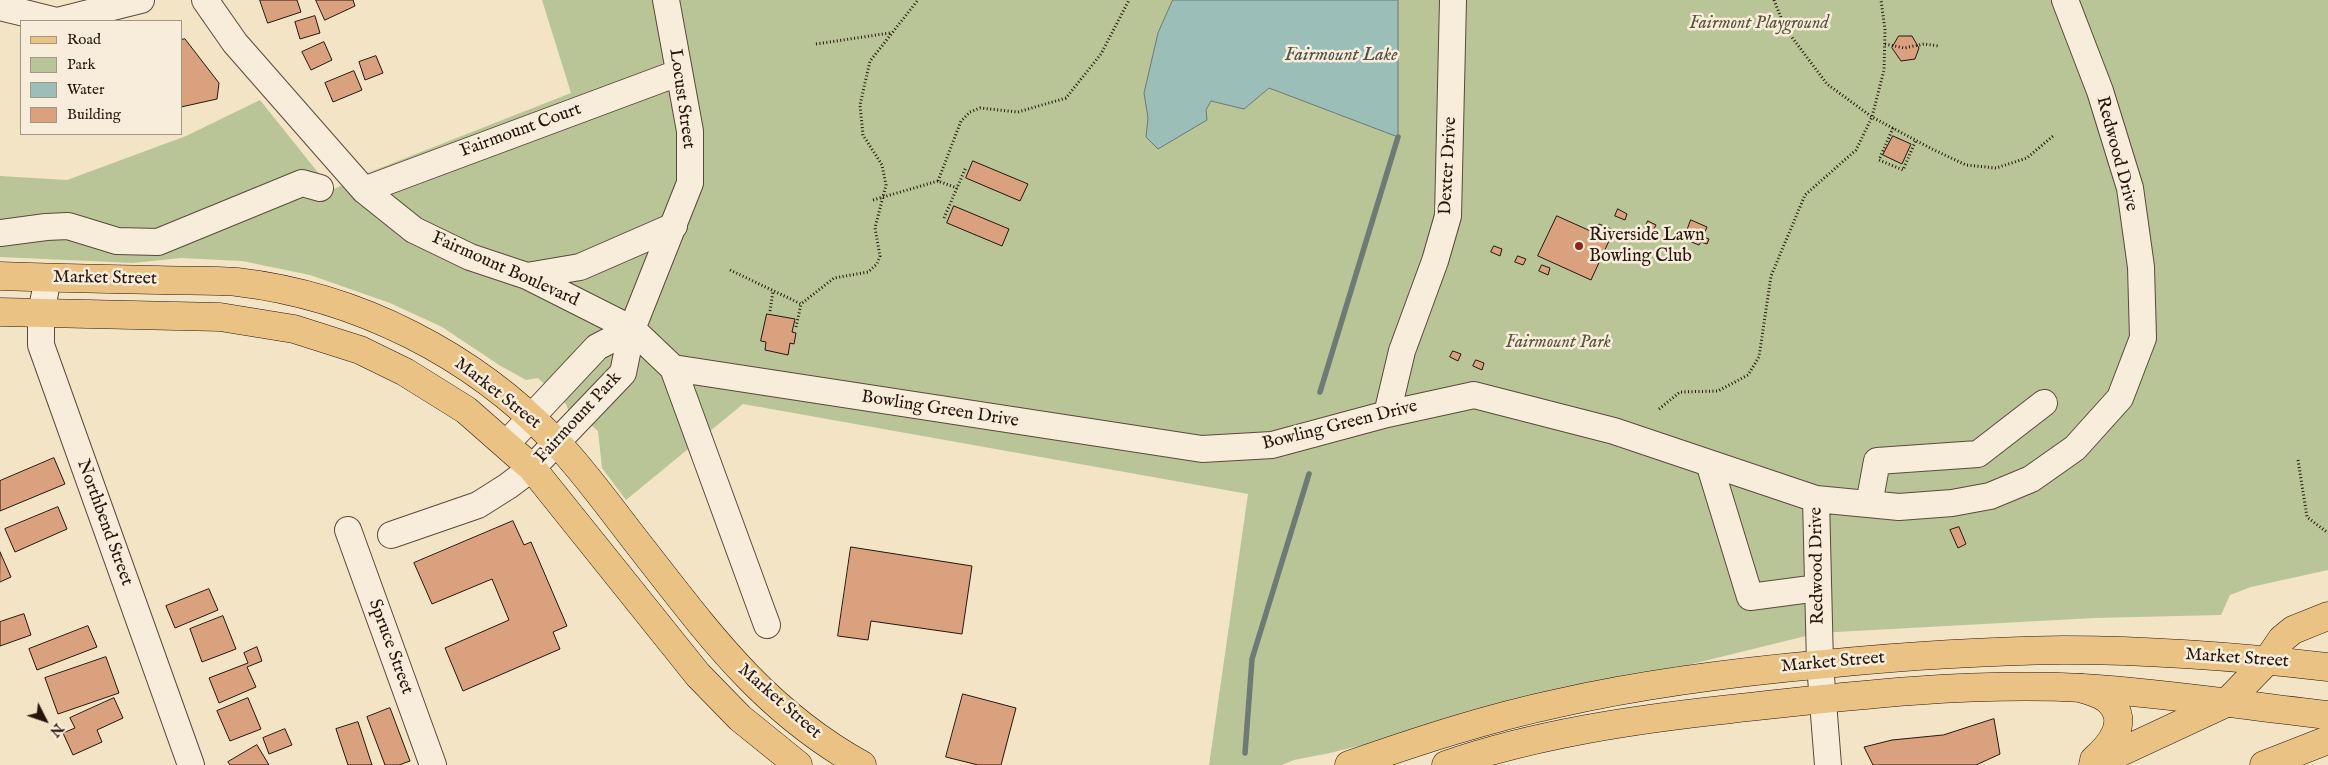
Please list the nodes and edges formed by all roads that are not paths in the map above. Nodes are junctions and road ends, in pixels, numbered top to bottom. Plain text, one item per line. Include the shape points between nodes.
1 (141, 0) edge
2 (205, 0) edge
3 (666, 0) edge
4 (1453, 0) edge
5 (2065, 0) edge
6 (0, 7) edge
7 (53, 20) edge
8 (61, 20) edge
9 (678, 73) junction
10 (320, 188) dead end
11 (364, 190) junction
12 (674, 226) junction
13 (228, 228) dead end
14 (0, 234) edge
15 (158, 242) junction
16 (0, 276) edge
17 (527, 276) junction
18 (48, 278) junction
19 (0, 312) edge
20 (41, 314) junction
21 (632, 329) junction
22 (673, 368) junction
23 (2044, 403) dead end
24 (1387, 414) junction
25 (530, 418) junction
26 (557, 442) junction
27 (507, 443) junction
28 (1710, 463) junction
29 (532, 468) junction
30 (1816, 499) junction
31 (1869, 504) junction
32 (348, 530) dead end
33 (391, 536) dead end
34 (1818, 588) junction
35 (2328, 616) edge
36 (767, 625) dead end
37 (2267, 660) junction
38 (1820, 664) junction
39 (2328, 667) edge
40 (2081, 688) junction
41 (1824, 698) junction
42 (2226, 703) junction
43 (2328, 715) edge
44 (2324, 741) edge
45 (192, 765) edge
46 (433, 765) edge
47 (798, 765) edge
48 (862, 765) edge
49 (1349, 765) edge
50 (1446, 765) edge
51 (1828, 765) edge
52 (2088, 765) edge
53 (2093, 765) edge
54 (2264, 765) edge

1 - 8 street
2 - 11 street, Fairmount Boulevard via 235,43
3 - 9 street, Locust Street
4 - 24 street, Dexter Drive via 1448,216 1402,351
5 - 31 street, Redwood Drive via 2100,92 2130,188 2142,266 2143,338 2120,398 2075,448 2031,479 1990,496 1952,503 1899,507
6 - 7 street
9 - 11 street, Fairmount Court
9 - 12 street, Locust Street via 690,131 690,183
10 - 15 street via 302,183
11 - 17 street, Fairmount Boulevard via 414,230 470,257
12 - 17 street via 580,267
12 - 21 street, Locust Street
13 - 15 street via 201,241
14 - 15 street via 46,226 68,226 117,241
16 - 18 main road, Market Street
17 - 21 street, Fairmount Boulevard
18 - 20 street, Northbend Street
18 - 25 main road, Market Street via 237,282 305,295 389,323 443,351
19 - 20 main road, Market Street
20 - 27 main road, Market Street via 220,317 294,329 360,350 404,372 466,410
20 - 45 street, Northbend Street via 42,350
21 - 22 street, Fairmount Boulevard
21 - 25 street, Fairmount Park via 597,347
21 - 26 street, Fairmount Park via 624,373
22 - 24 street, Bowling Green Drive via 1202,449 1251,448 1297,440
22 - 36 street, Fairmount Boulevard
23 - 31 street via 1978,454 1877,461
24 - 28 street, Bowling Green Drive via 1474,395 1614,431
25 - 26 main road, Market Street
25 - 27 street, Fairmount Park
26 - 29 street, Fairmount Park
26 - 48 main road, Market Street via 747,678 802,726
27 - 29 main road, Market Street
28 - 30 street, Bowling Green Drive
28 - 34 street via 1750,597
29 - 33 street, Fairmount Park via 478,505
29 - 47 main road, Market Street via 698,675 740,718
30 - 31 street, Redwood Drive
30 - 34 street, Redwood Drive
32 - 46 street, Spruce Street
34 - 38 street, Redwood Drive
35 - 37 main road via 2293,630 2278,643
37 - 38 main road, Market Street via 2064,650 1950,654
37 - 39 main road, Market Street
37 - 42 main road
38 - 41 street, Redwood Drive
38 - 49 main road, Market Street via 1670,681 1558,703 1431,737
40 - 41 main road, Market Street via 1939,688
40 - 42 main road, Market Street
40 - 52 main road via 2111,702 2118,724 2108,747
41 - 50 main road, Market Street via 1670,716 1560,735
41 - 51 street, Redwood Drive
42 - 43 main road, Market Street
42 - 53 main road
44 - 54 main road

